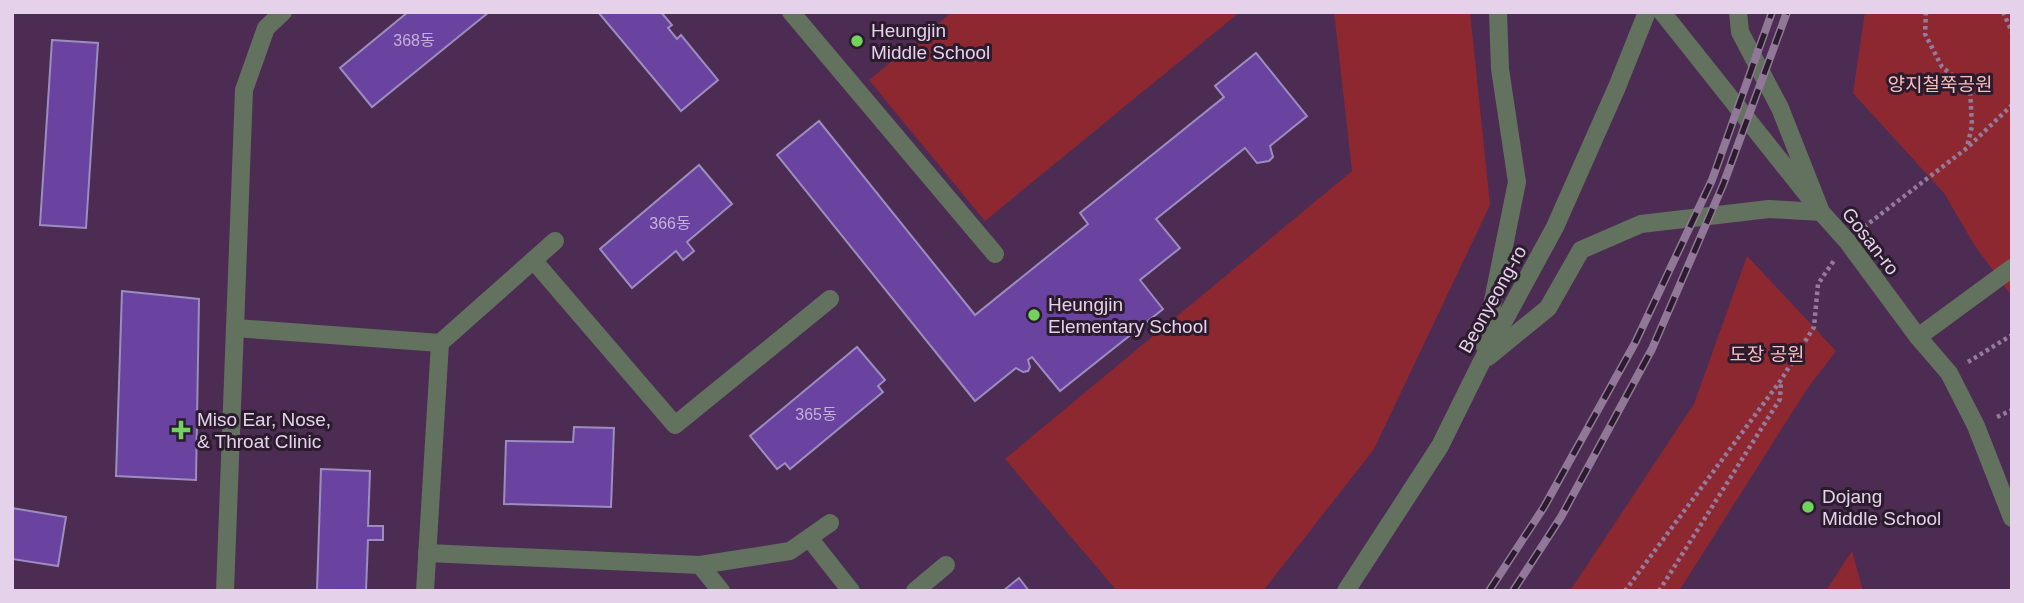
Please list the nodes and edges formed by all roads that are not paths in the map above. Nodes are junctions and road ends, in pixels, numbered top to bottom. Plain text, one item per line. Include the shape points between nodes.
1 (284, 12) edge
2 (791, 12) edge
3 (1497, 12) edge
4 (1647, 12) edge
5 (1662, 12) edge
6 (1738, 12) edge
7 (1821, 212) junction
8 (555, 241) dead end
9 (995, 254) dead end
10 (534, 261) junction
11 (2012, 268) edge
12 (830, 299) dead end
13 (235, 328) junction
14 (1918, 337) junction
15 (440, 343) junction
16 (1481, 363) junction
17 (2012, 518) edge
18 (830, 523) dead end
19 (810, 539) junction
20 (427, 553) junction
21 (700, 565) junction
22 (946, 565) dead end
23 (225, 591) edge
24 (425, 591) edge
25 (721, 591) edge
26 (851, 591) edge
27 (915, 591) edge
28 (1346, 591) edge

1 - 13 street via 266,27 244,90
2 - 9 street
3 - 16 street via 1500,69 1517,182
4 - 16 street, Beonyeong-ro via 1555,227
5 - 7 street, Gosan-ro
6 - 7 street via 1740,32 1780,108
7 - 14 street, Gosan-ro
7 - 16 street via 1769,209 1641,224 1581,250 1548,308
8 - 10 street
10 - 12 street via 675,425
10 - 15 street
11 - 14 street
13 - 15 street
13 - 23 street
14 - 17 street, Gosan-ro via 1949,373 1976,426
15 - 20 street
16 - 28 street, Beonyeong-ro via 1440,446
18 - 19 street
19 - 21 street via 790,551
19 - 26 street
20 - 21 street
20 - 24 street
21 - 25 street
22 - 27 street

